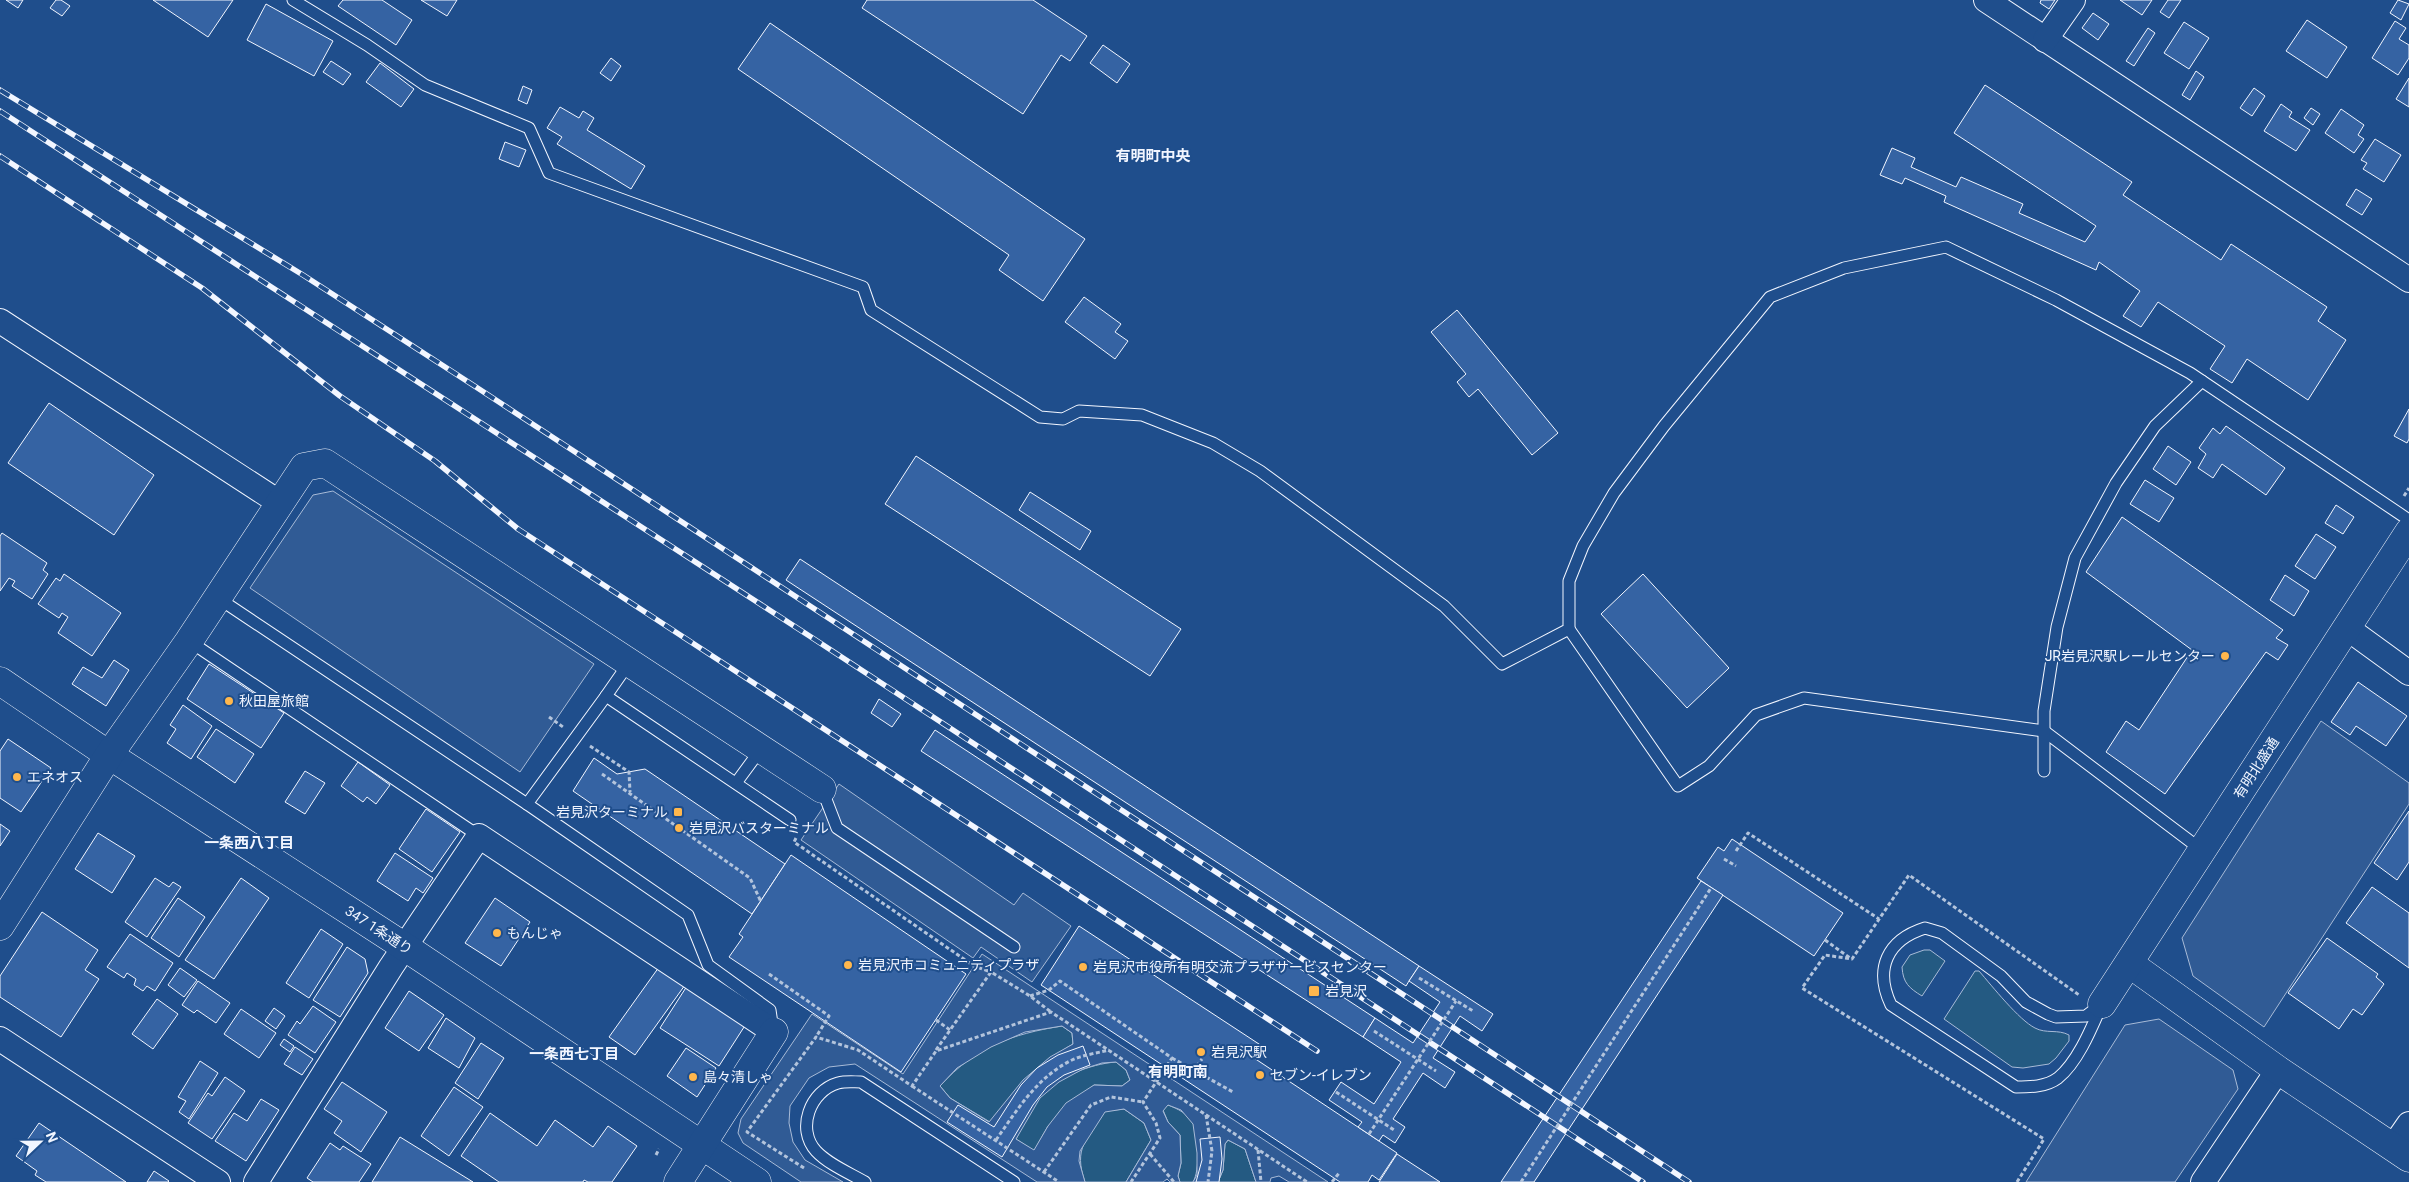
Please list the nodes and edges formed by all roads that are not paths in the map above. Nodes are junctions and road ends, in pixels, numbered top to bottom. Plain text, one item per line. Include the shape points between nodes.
1 (293, 0) edge
2 (1986, 0) edge
3 (2073, 0) edge
4 (2045, 40) junction
5 (2409, 280) edge
6 (0, 321) edge
7 (2202, 381) junction
8 (280, 502) junction
9 (2409, 520) edge
10 (2402, 521) edge
11 (218, 598) junction
12 (2347, 628) junction
13 (1569, 630) junction
14 (189, 641) junction
15 (630, 663) junction
16 (2409, 673) edge
17 (0, 681) edge
18 (606, 696) junction
19 (2044, 731) junction
20 (761, 749) junction
21 (109, 755) junction
22 (2044, 772) dead end
23 (736, 783) junction
24 (822, 789) joint
25 (527, 804) junction
26 (790, 820) dead end
27 (479, 836) junction
28 (2203, 851) junction
29 (0, 926) edge
30 (405, 947) junction
31 (1014, 948) dead end
32 (2130, 964) junction
33 (2093, 996) junction
34 (774, 1032) junction
35 (0, 1038) edge
36 (2278, 1070) junction
37 (2409, 1124) edge
38 (701, 1145) junction
39 (2401, 1153) edge
40 (218, 1182) edge
41 (256, 1182) edge
42 (678, 1182) edge
43 (756, 1182) edge
44 (865, 1182) edge
45 (1014, 1182) edge
46 (2203, 1182) edge

1 - 13 lane via 425,85 529,128 549,173 863,287 871,310 1040,417 1063,419 1079,411 1142,415 1213,443 1260,471 1444,606 1502,664
2 - 4 street
3 - 4 street
4 - 5 street
6 - 8 street
7 - 10 lane
7 - 13 lane via 2056,300 1946,247 1834,272 1770,297 1664,426 1614,494 1583,546 1569,581
7 - 19 lane via 2155,426 2116,483 2075,558 2057,627
8 - 11 street
8 - 15 street via 304,468 325,463
9 - 10 lane
10 - 12 street, 有明北盛通
11 - 14 street
11 - 25 lane
12 - 16 street
12 - 28 street, 有明北盛通
13 - 19 lane via 1678,786 1709,766 1756,714 1804,698
14 - 21 street
14 - 27 lane
15 - 18 lane
15 - 20 street
17 - 21 street, 347 1条通り
18 - 23 lane
18 - 25 lane
19 - 22 lane
19 - 28 lane
20 - 23 lane
20 - 24 street
21 - 29 street
21 - 30 street, 347 1条通り
23 - 26 lane
24 - 31 lane via 838,828
25 - 34 lane via 688,915 708,965 770,1010
27 - 30 street
27 - 34 street
28 - 32 street, 有明北盛通
30 - 38 street, 347 1条通り
30 - 41 street
32 - 33 street, 有明北盛通
32 - 36 street
33 - 33 lane via 2084,1043 2058,1078 2038,1086 2016,1087 1891,1005 1884,991 1883,974 1886,961 1900,940 1925,928 1942,933 2001,976 2026,1002 2048,1014 2056,1017 2086,1016
34 - 38 street
35 - 40 street
36 - 39 street
36 - 46 street
37 - 39 street
38 - 42 street
38 - 43 street, 347 1条通り
44 - 45 lane via 816,1151 807,1136 805,1123 812,1104 821,1092 836,1084 861,1082

